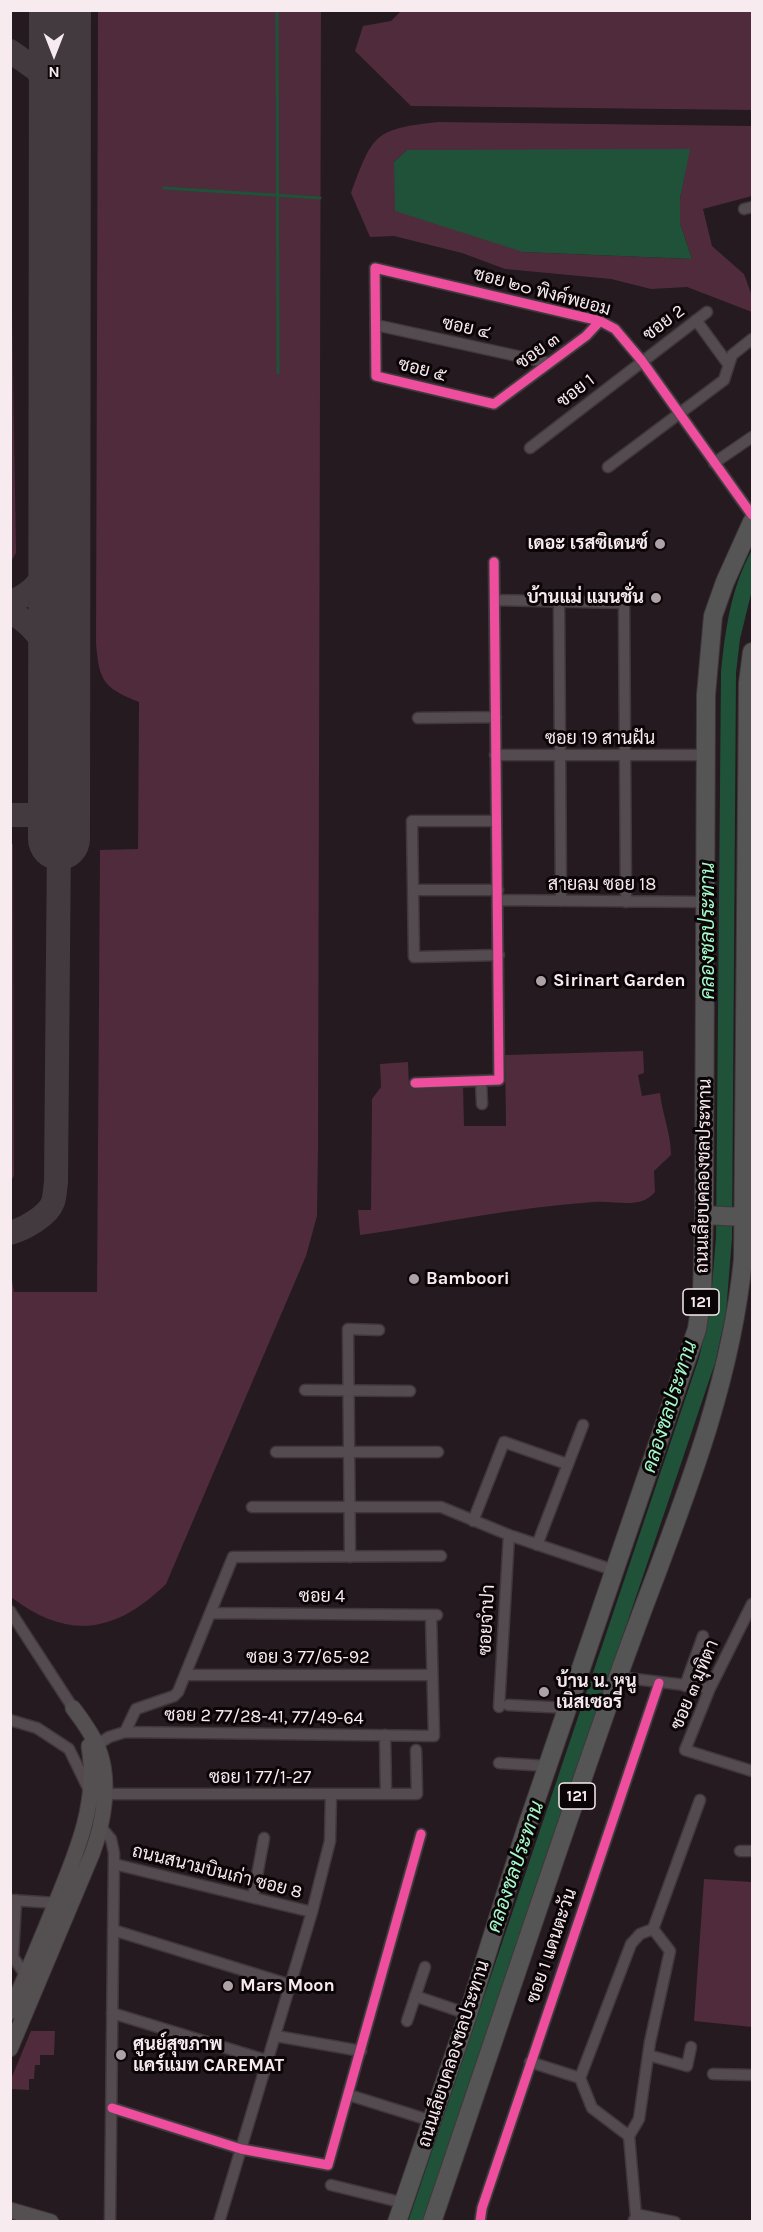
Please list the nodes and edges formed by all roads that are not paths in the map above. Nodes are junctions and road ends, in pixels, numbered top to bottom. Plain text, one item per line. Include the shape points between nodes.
1 (375, 268) joint
2 (707, 312) dead end
3 (696, 320) junction
4 (600, 321) junction
5 (376, 325) junction
6 (753, 339) edge
7 (642, 362) junction
8 (549, 363) junction
9 (728, 364) junction
10 (494, 404) joint
11 (679, 411) junction
12 (753, 437) edge
13 (530, 448) dead end
14 (714, 463) junction
15 (608, 467) dead end
16 (753, 515) edge
17 (753, 522) edge
18 (494, 561) dead end
19 (495, 600) junction
20 (559, 602) junction
21 (753, 652) edge
22 (496, 717) junction
23 (418, 718) dead end
24 (495, 755) junction
25 (705, 755) junction
26 (560, 756) junction
27 (623, 756) junction
28 (495, 821) junction
29 (750, 863) edge
30 (413, 890) junction
31 (499, 895) junction
32 (561, 901) junction
33 (626, 902) junction
34 (705, 902) junction
35 (499, 955) junction
36 (749, 1013) edge
37 (481, 1081) junction
38 (415, 1083) dead end
39 (482, 1104) dead end
40 (709, 1215) junction
41 (744, 1218) edge
42 (379, 1330) dead end
43 (305, 1390) dead end
44 (348, 1391) junction
45 (410, 1391) dead end
46 (583, 1425) dead end
47 (276, 1452) dead end
48 (349, 1452) junction
49 (438, 1452) dead end
50 (567, 1464) junction
51 (252, 1507) dead end
52 (349, 1507) junction
53 (473, 1521) junction
54 (509, 1535) junction
55 (537, 1545) junction
56 (441, 1556) dead end
57 (350, 1557) junction
58 (616, 1571) junction
59 (753, 1604) edge
60 (10, 1611) edge
61 (212, 1613) junction
62 (704, 1636) dead end
63 (185, 1675) junction
64 (432, 1675) junction
65 (618, 1677) junction
66 (659, 1683) junction
67 (685, 1686) junction
68 (710, 1688) junction
69 (74, 1708) junction
70 (568, 1708) junction
71 (10, 1720) edge
72 (125, 1732) junction
73 (385, 1735) junction
74 (97, 1745) junction
75 (416, 1750) dead end
76 (499, 1763) dead end
77 (548, 1766) junction
78 (753, 1771) edge
79 (331, 1794) junction
80 (386, 1794) junction
81 (98, 1795) junction
82 (700, 1800) dead end
83 (97, 1821) junction
84 (421, 1834) dead end
85 (264, 1838) dead end
86 (740, 1851) dead end
87 (753, 1851) edge
88 (114, 1864) junction
89 (253, 1898) junction
90 (13, 1900) edge
91 (56, 1903) junction
92 (312, 1912) junction
93 (653, 1929) junction
94 (113, 1930) junction
95 (425, 1967) dead end
96 (26, 1976) junction
97 (291, 1985) junction
98 (415, 1996) junction
99 (10, 2012) edge
100 (112, 2013) junction
101 (468, 2014) junction
102 (407, 2021) dead end
103 (276, 2036) junction
104 (691, 2047) dead end
105 (10, 2049) edge
106 (361, 2051) junction
107 (648, 2055) junction
108 (269, 2061) junction
109 (530, 2062) junction
110 (713, 2074) dead end
111 (753, 2075) edge
112 (580, 2078) junction
113 (349, 2095) junction
114 (112, 2108) junction
115 (432, 2121) junction
116 (629, 2136) junction
117 (241, 2149) junction
118 (331, 2185) dead end
119 (404, 2204) junction
120 (10, 2210) edge
121 (634, 2219) edge
122 (51, 2222) edge
123 (110, 2222) edge
124 (219, 2222) edge
125 (397, 2222) edge
126 (432, 2222) edge
127 (480, 2222) edge
128 (675, 2222) edge

1 - 4 street, ซอย ๒๐ พิงค์พยอม
1 - 5 street, ซอย ๕
2 - 3 street, ซอย 2
3 - 7 street, ซอย 2
3 - 9 street
4 - 7 street, ซอย ๒๐ พิงค์พยอม via 615,329
4 - 8 street, ซอย ๓
5 - 8 street, ซอย ๔
5 - 10 street, ซอย ๕ via 376,376
6 - 9 street via 732,355
7 - 11 street, ซอย ๒๐ พิงค์พยอม
7 - 13 street, ซอย 1
8 - 10 street, ซอย ๓
9 - 11 street via 724,380
11 - 14 street, ซอย ๒๐ พิงค์พยอม
11 - 15 street
12 - 14 street
14 - 16 street, ซอย ๒๐ พิงค์พยอม
17 - 25 main road, ถนนเลียบคลองชลประทาน / 121 via 714,616
18 - 19 street
19 - 20 street
19 - 22 street
20 - 26 street
20 - 27 street via 624,603
21 - 29 main road, ถนนเลียบคลองชลประทาน / 121 via 748,683
22 - 23 street
22 - 24 street
24 - 26 street, ซอย 19 สานฝัน
24 - 28 street
25 - 27 street, ซอย 19 สานฝัน
25 - 34 main road, ถนนเลียบคลองชลประทาน / 121
26 - 27 street, ซอย 19 สานฝัน
26 - 32 street
27 - 33 street
28 - 30 street via 411,821
28 - 31 street
29 - 36 main road, ถนนเลียบคลองชลประทาน / 121
30 - 31 street, สายลม ซอย 18
30 - 35 street via 414,957
31 - 32 street, สายลม ซอย 18
31 - 35 street
32 - 33 street, สายลม ซอย 18
33 - 34 street, สายลม ซอย 18
34 - 40 main road, ถนนเลียบคลองชลประทาน / 121
35 - 37 street via 499,1080
36 - 41 main road, ถนนเลียบคลองชลประทาน / 121
37 - 38 street
37 - 39 street
40 - 41 main road
40 - 58 main road, ถนนเลียบคลองชลประทาน / 121 via 697,1329
41 - 65 main road, ถนนเลียบคลองชลประทาน / 121 via 740,1285 723,1379
42 - 44 street via 348,1329
43 - 44 street
44 - 45 street
44 - 48 street
46 - 50 street
47 - 48 street
48 - 49 street
48 - 52 street
50 - 53 street via 504,1442
50 - 55 street
51 - 52 street
52 - 53 street via 441,1507
52 - 57 street
53 - 54 street
54 - 55 street
54 - 70 street, ซอยจำปา via 503,1706
55 - 58 street
56 - 57 street
57 - 61 street via 233,1557
58 - 70 main road, ถนนเลียบคลองชลประทาน / 121
59 - 68 street, ซอย ๓ มุทิตา
60 - 69 street
61 - 63 street
61 - 64 street, ซอย 4 via 435,1614
62 - 67 street
63 - 64 street, ซอย 3 77/65-92
63 - 72 street via 174,1696 136,1709
64 - 73 street, ซอย 2 77/28-41, 77/49-64 via 434,1736
65 - 66 street
65 - 126 main road, ถนนเลียบคลองชลประทาน / 121
66 - 67 street
66 - 109 street, ซอย 1 แดนตะวัน
67 - 68 street
68 - 78 street, ซอย ๓ มุทิตา via 685,1750
69 - 74 street
69 - 81 street via 88,1743
70 - 77 main road, ถนนเลียบคลองชลประทาน / 121
71 - 81 street via 37,1728 69,1749
72 - 73 street, ซอย 2 77/28-41, 77/49-64
72 - 74 street, ซอย 2 77/28-41, 77/49-64
73 - 80 street
74 - 81 street via 102,1764
75 - 80 street, ซอย 1 77/1-27 via 417,1794
76 - 77 street
77 - 101 main road, ถนนเลียบคลองชลประทาน / 121
79 - 80 street, ซอย 1 77/1-27
79 - 81 street, ซอย 1 77/1-27
79 - 92 street via 330,1841
81 - 83 street
82 - 93 street
83 - 88 street via 111,1839
83 - 91 street
83 - 105 street via 92,1854
84 - 106 street
85 - 89 street
86 - 87 street
88 - 89 street, ถนนสนามบินเก่า ซอย 8
88 - 94 street
89 - 92 street, ถนนสนามบินเก่า ซอย 8
90 - 91 street
90 - 96 street via 13,1957
91 - 96 street
92 - 97 street
93 - 107 street via 670,1952
93 - 112 street via 640,1934 626,1954
94 - 97 street
94 - 100 street
95 - 98 street
96 - 99 street
97 - 103 street
98 - 101 street
98 - 102 street
100 - 108 street
100 - 114 street
101 - 115 main road, ถนนเลียบคลองชลประทาน / 121
103 - 106 street
103 - 108 street
104 - 107 street via 687,2066
106 - 113 street
107 - 116 street via 639,2119
108 - 117 street
109 - 112 street
109 - 127 street, ซอย 1 แดนตะวัน
110 - 111 street
112 - 116 street via 592,2108
113 - 115 street
113 - 117 street via 328,2165
114 - 117 street
114 - 123 street
115 - 119 main road, ถนนเลียบคลองชลประทาน / 121
116 - 121 street
117 - 124 street
118 - 119 street
119 - 125 main road, ถนนเลียบคลองชลประทาน / 121
120 - 122 street
121 - 128 street via 646,2215

